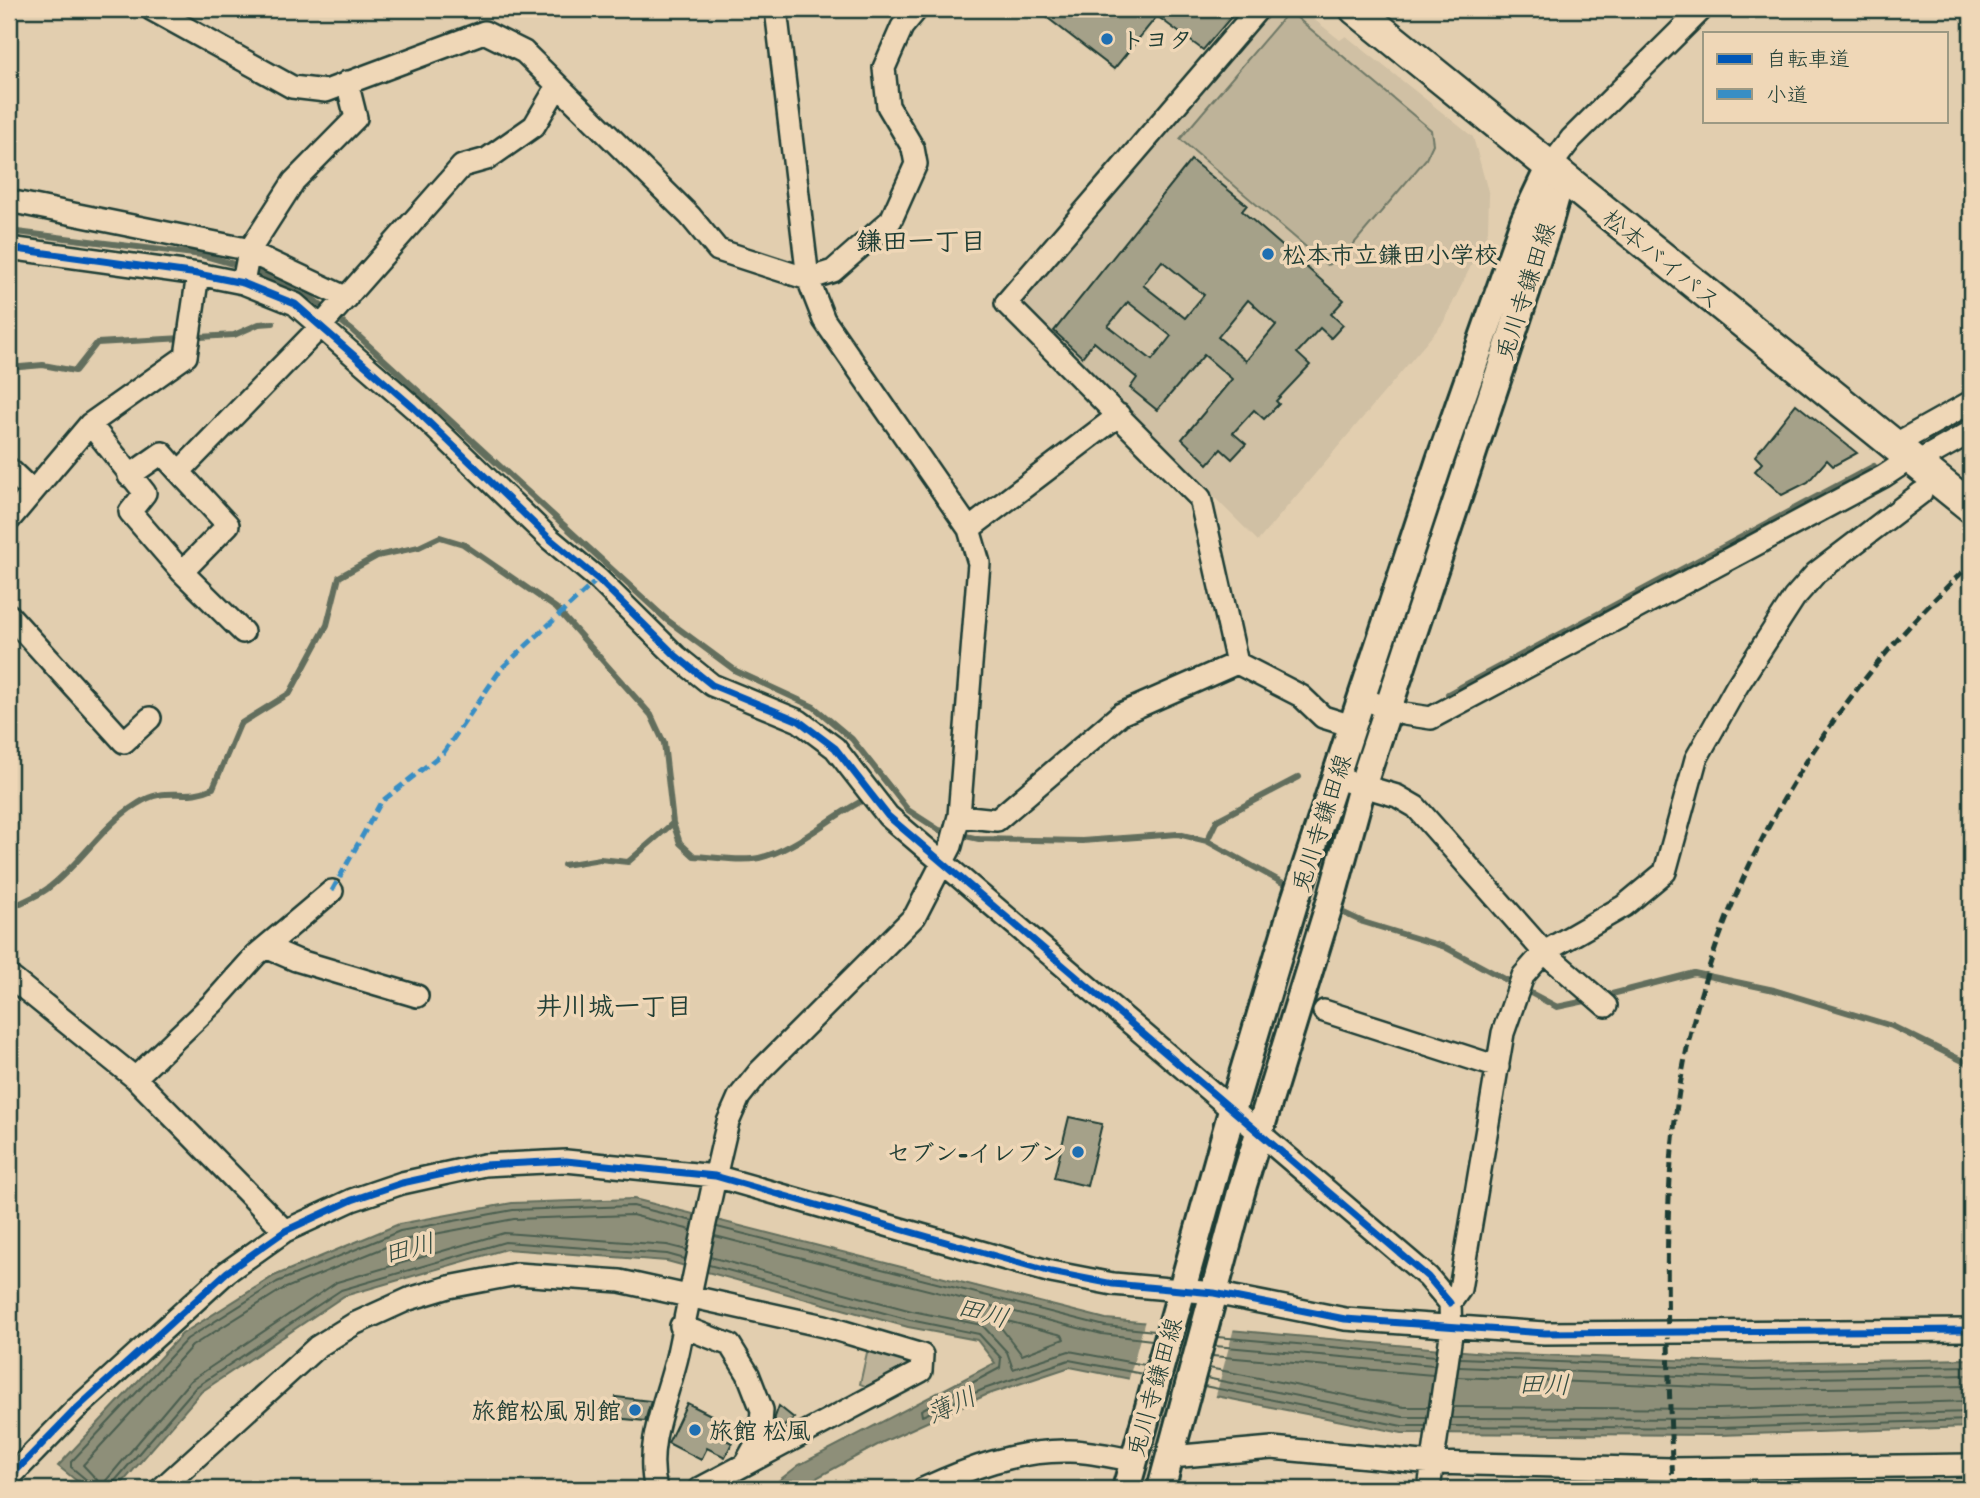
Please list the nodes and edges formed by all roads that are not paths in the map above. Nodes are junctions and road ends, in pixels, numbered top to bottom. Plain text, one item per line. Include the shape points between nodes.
1 (151, 9) edge
2 (776, 9) edge
3 (917, 9) edge
4 (1258, 9) edge
5 (1354, 9) edge
6 (1702, 9) edge
7 (347, 82) junction
8 (557, 87) junction
9 (1555, 173) junction
10 (9, 201) edge
11 (9, 248) edge
12 (249, 251) junction
13 (198, 274) junction
14 (808, 279) junction
15 (243, 283) junction
16 (347, 298) junction
17 (321, 326) junction
18 (1971, 402) edge
19 (1119, 415) junction
20 (90, 425) junction
21 (1971, 432) edge
22 (1907, 455) junction
23 (9, 468) edge
24 (179, 472) junction
25 (129, 477) junction
26 (31, 490) junction
27 (1921, 494) dead end
28 (1971, 508) edge
29 (9, 520) edge
30 (969, 529) junction
31 (182, 572) junction
32 (9, 615) edge
33 (243, 632) dead end
34 (1237, 663) junction
35 (1362, 698) junction
36 (1386, 708) junction
37 (150, 719) dead end
38 (1352, 726) junction
39 (1336, 778) junction
40 (1362, 787) junction
41 (952, 838) junction
42 (332, 891) dead end
43 (266, 947) junction
44 (1544, 952) junction
45 (9, 976) edge
46 (417, 996) dead end
47 (1606, 1006) dead end
48 (1324, 1011) dead end
49 (1497, 1067) junction
50 (135, 1078) junction
51 (1232, 1111) junction
52 (1258, 1133) junction
53 (713, 1182) junction
54 (285, 1231) junction
55 (691, 1291) junction
56 (1179, 1297) junction
57 (1213, 1299) junction
58 (1450, 1303) junction
59 (681, 1326) junction
60 (1971, 1330) edge
61 (1451, 1331) junction
62 (1172, 1451) junction
63 (1135, 1452) junction
64 (1433, 1459) junction
65 (1971, 1465) edge
66 (743, 1467) junction
67 (9, 1478) edge
68 (161, 1489) edge
69 (655, 1489) edge
70 (699, 1489) edge
71 (923, 1489) edge
72 (1126, 1489) edge
73 (1161, 1489) edge
74 (1429, 1489) edge

1 - 7 street via 292,87 326,91
2 - 14 street
3 - 14 street via 902,27 884,68 888,106 914,148 916,164 891,220 833,271
4 - 19 street via 1006,303
5 - 9 highway, 松本バイパス
6 - 9 street via 1572,139
7 - 8 street via 484,32 524,52
7 - 12 street via 356,118 294,181
8 - 14 street via 690,216 718,250
8 - 16 street via 534,126 487,159 462,166
9 - 22 highway, 松本バイパス
9 - 35 main road, 兎川寺鎌田線 via 1520,234
9 - 36 main road, 兎川寺鎌田線 via 1546,232
10 - 12 street
11 - 13 street
12 - 15 street
12 - 16 street
13 - 15 street
13 - 20 street via 186,356
14 - 30 street via 824,320
15 - 17 street via 295,304
16 - 17 street
17 - 24 street
17 - 41 street via 676,656 712,685 799,721 835,748 882,807
18 - 22 street
19 - 30 street
19 - 34 street via 1200,498
20 - 25 street
20 - 26 street
21 - 22 street
22 - 28 highway, 松本バイパス
22 - 36 street via 1884,476 1431,718
23 - 26 street
24 - 25 street via 162,453
24 - 31 street via 228,525
25 - 31 street via 145,493 130,512
26 - 29 street
27 - 44 street via 1816,573 1794,598 1696,759 1665,872 1624,906
30 - 41 street via 979,563
31 - 33 street
32 - 37 street via 124,742
34 - 38 street via 1301,696 1323,717
34 - 41 street via 1121,714 997,820
35 - 36 street
35 - 38 main road, 兎川寺鎌田線
36 - 40 main road, 兎川寺鎌田線
38 - 39 main road, 兎川寺鎌田線
39 - 40 street
39 - 51 main road, 兎川寺鎌田線
40 - 44 street via 1397,796 1416,807
40 - 52 main road, 兎川寺鎌田線
41 - 51 street
41 - 53 street via 915,916 739,1097
42 - 43 street
43 - 46 street
43 - 50 street
44 - 47 street
44 - 49 street via 1523,976 1514,997
45 - 50 street
48 - 49 street
49 - 58 street via 1460,1290
50 - 54 street
51 - 52 street
51 - 56 main road, 兎川寺鎌田線
52 - 57 main road, 兎川寺鎌田線
52 - 58 street via 1428,1277
53 - 54 street via 566,1161 484,1165 402,1183
53 - 55 street
53 - 56 street via 1051,1272
54 - 67 street via 227,1272 75,1410
55 - 59 street
55 - 66 street via 922,1355 921,1371
55 - 68 street via 517,1274 409,1299 317,1346
56 - 57 street
56 - 63 main road, 兎川寺鎌田線
57 - 61 street
57 - 62 main road, 兎川寺鎌田線
58 - 61 street
59 - 66 street via 730,1345 748,1374 762,1410 760,1437
59 - 69 street via 653,1446
60 - 61 street
61 - 64 street
62 - 64 street via 1272,1448
62 - 73 main road, 兎川寺鎌田線
63 - 71 street via 1069,1451 1012,1457 972,1466
63 - 72 main road, 兎川寺鎌田線
64 - 65 street via 1672,1469
64 - 74 street
66 - 70 street

